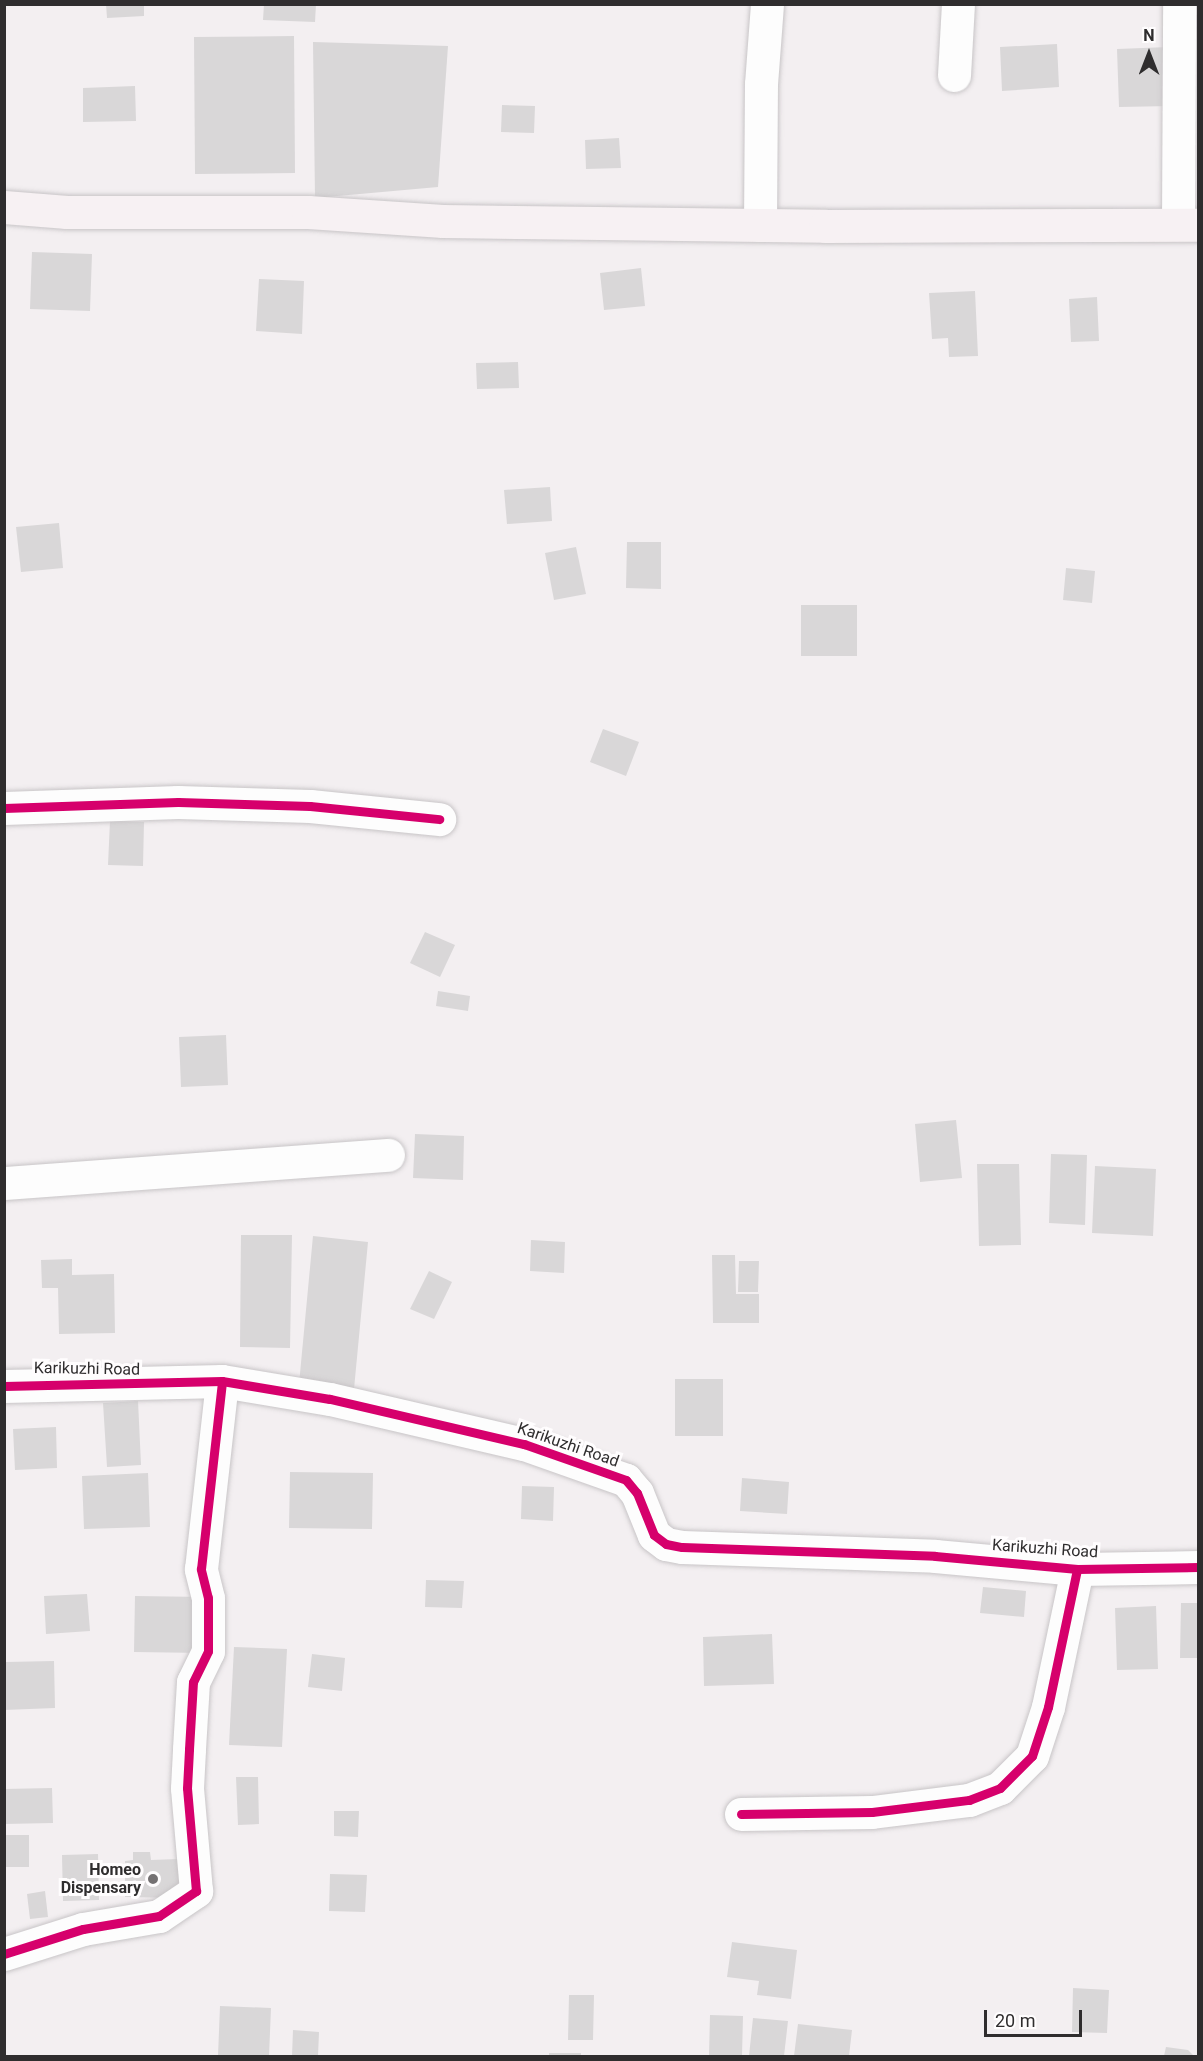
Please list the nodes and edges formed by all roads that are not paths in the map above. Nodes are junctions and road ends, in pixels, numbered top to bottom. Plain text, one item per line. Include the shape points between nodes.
1 (767, 4) edge
2 (958, 4) edge
3 (1179, 4) edge
4 (954, 75) dead end
5 (4, 207) edge
6 (1188, 224) edge
7 (760, 225) junction
8 (4, 808) edge
9 (439, 819) dead end
10 (388, 1155) dead end
11 (4, 1183) edge
12 (222, 1381) junction
13 (4, 1386) edge
14 (1198, 1567) edge
15 (1077, 1569) junction
16 (741, 1814) dead end
17 (4, 1954) edge

1 - 7 street via 761,84
2 - 4 street
3 - 6 street
5 - 7 main road via 67,212 308,212 443,221
6 - 7 main road
8 - 9 street via 178,802 299,805 384,810
10 - 11 street
12 - 13 street, Karikuzhi Road
12 - 15 street, Karikuzhi Road via 330,1399 524,1444 626,1480 637,1493 654,1535 666,1544 935,1556
12 - 17 street via 201,1569 208,1598 208,1651 193,1682 187,1788 196,1892 159,1916 83,1929
14 - 15 street, Karikuzhi Road
15 - 16 street via 1048,1707 1032,1756 1000,1788 969,1800 872,1812

